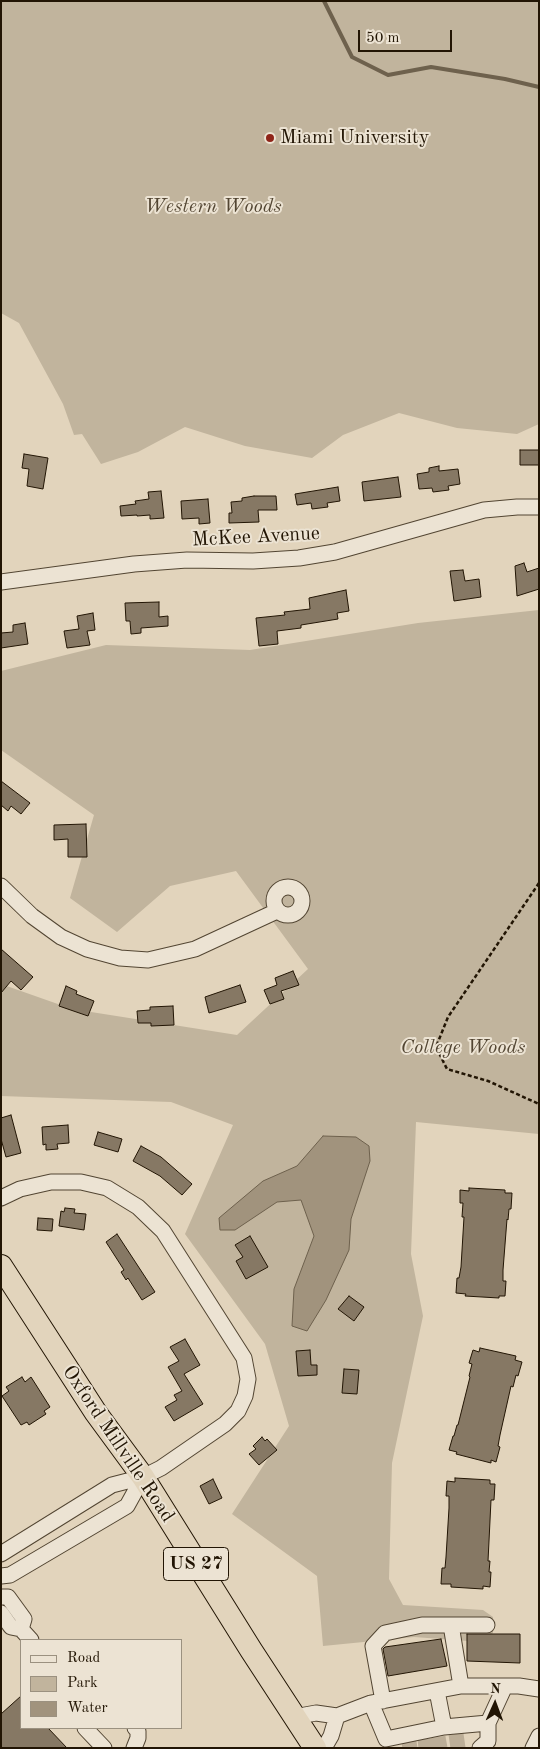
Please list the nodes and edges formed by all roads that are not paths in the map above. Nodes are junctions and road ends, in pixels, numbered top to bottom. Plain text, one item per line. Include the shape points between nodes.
1 (539, 508) edge
2 (1, 582) edge
3 (1, 886) edge
4 (277, 911) dead end
5 (1, 1198) edge
6 (1, 1266) edge
7 (143, 1477) junction
8 (1, 1554) edge
9 (1, 1576) edge
10 (1, 1597) edge
11 (1, 1613) edge
12 (451, 1625) junction
13 (487, 1625) dead end
14 (26, 1634) edge
15 (461, 1686) junction
16 (505, 1686) junction
17 (539, 1689) edge
18 (437, 1691) junction
19 (377, 1702) junction
20 (294, 1716) junction
21 (337, 1716) junction
22 (488, 1723) junction
23 (86, 1729) edge
24 (136, 1729) edge
25 (440, 1732) junction
26 (539, 1736) edge
27 (387, 1744) edge
28 (104, 1748) edge
29 (134, 1748) edge
30 (315, 1748) edge
31 (324, 1748) edge
32 (480, 1748) edge
33 (532, 1748) edge

1 - 2 street, McKee Avenue via 484,510 334,552 299,558 134,564
3 - 4 street via 32,916 61,937 87,949 120,958 148,960 195,949
5 - 7 street via 20,1189 51,1182 81,1182 106,1188 138,1207 163,1231 244,1358 248,1379 238,1411 161,1468
6 - 7 highway, Oxford Millville Road / US 27 via 96,1413
7 - 8 street via 112,1485
7 - 9 street via 127,1506 10,1575
7 - 20 highway, Oxford Millville Road / US 27
10 - 14 street via 8,1597 24,1619
11 - 14 street via 11,1627
12 - 13 street
12 - 15 street
12 - 19 street via 422,1625 385,1633 373,1646
15 - 16 street
15 - 18 street
16 - 17 street
16 - 22 street
18 - 19 street
18 - 25 street
19 - 21 street
19 - 27 street
20 - 21 street via 316,1713
20 - 30 highway, Oxford Millville Road / US 27
21 - 31 street via 332,1736
22 - 25 street
22 - 32 street via 488,1741
23 - 28 street
24 - 29 street via 138,1738
25 - 27 street
26 - 33 street

